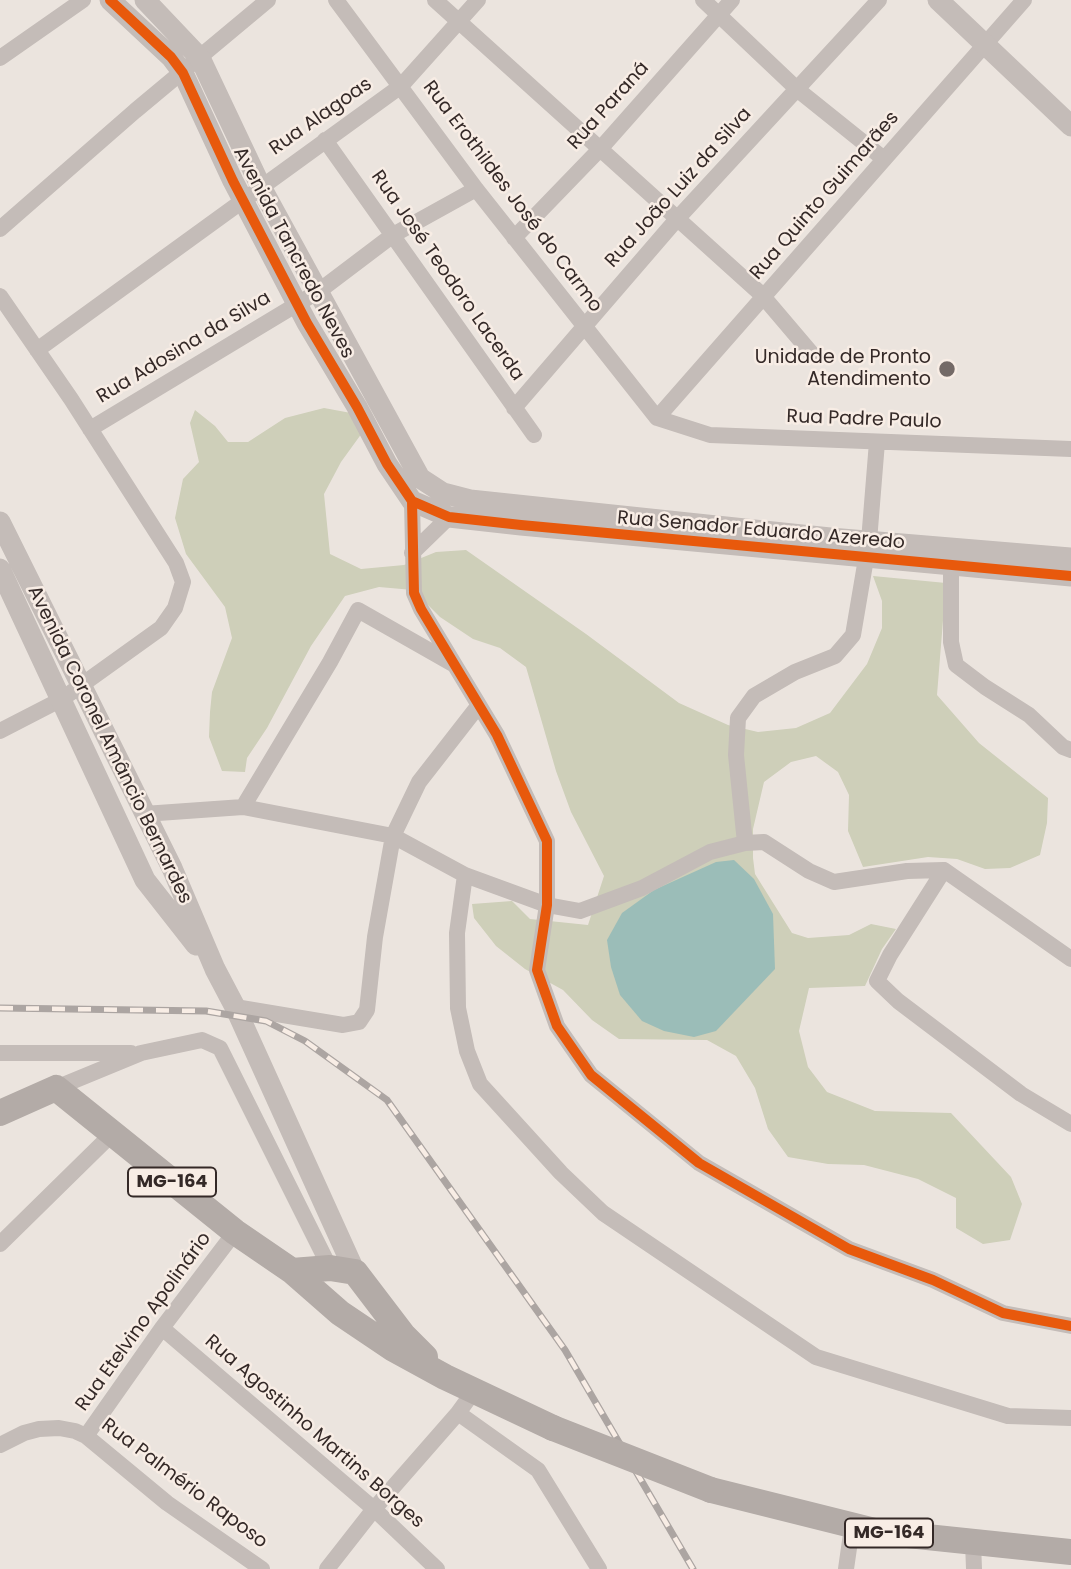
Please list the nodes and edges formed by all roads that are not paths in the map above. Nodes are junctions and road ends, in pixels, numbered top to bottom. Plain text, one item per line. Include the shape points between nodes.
1 (83, 0) edge
2 (110, 0) edge
3 (145, 0) edge
4 (268, 0) edge
5 (336, 0) edge
6 (435, 0) edge
7 (478, 0) edge
8 (703, 0) edge
9 (732, 0) edge
10 (879, 0) edge
11 (938, 0) edge
12 (1024, 0) edge
13 (717, 15) junction
14 (458, 21) junction
15 (984, 44) junction
16 (0, 58) edge
17 (200, 58) junction
18 (183, 73) junction
19 (401, 86) junction
20 (798, 90) junction
21 (1071, 126) edge
22 (326, 140) junction
23 (601, 148) junction
24 (884, 159) junction
25 (261, 187) junction
26 (476, 189) junction
27 (243, 200) junction
28 (677, 219) junction
29 (0, 229) edge
30 (393, 235) junction
31 (514, 238) junction
32 (319, 290) junction
33 (0, 296) edge
34 (764, 298) junction
35 (298, 304) junction
36 (584, 326) junction
37 (37, 351) junction
38 (812, 354) dead end
39 (514, 408) junction
40 (657, 418) junction
41 (90, 429) junction
42 (534, 435) dead end
43 (877, 442) junction
44 (1071, 449) edge
45 (470, 500) joint
46 (412, 501) junction
47 (449, 517) junction
48 (1, 527) edge
49 (867, 550) junction
50 (412, 553) junction
51 (1071, 558) edge
52 (951, 565) junction
53 (0, 569) edge
54 (1071, 576) edge
55 (455, 665) junction
56 (80, 686) junction
57 (62, 699) junction
58 (479, 705) junction
59 (0, 731) edge
60 (1071, 750) edge
61 (243, 807) junction
62 (144, 814) junction
63 (393, 835) junction
64 (746, 843) junction
65 (944, 870) junction
66 (465, 875) junction
67 (547, 905) junction
68 (1071, 959) edge
69 (215, 969) junction
70 (235, 1007) junction
71 (0, 1053) edge
72 (141, 1053) junction
73 (56, 1088) junction
74 (0, 1113) edge
75 (1071, 1124) edge
76 (111, 1133) junction
77 (235, 1232) junction
78 (0, 1244) edge
79 (342, 1270) junction
80 (292, 1271) junction
81 (372, 1294) junction
82 (340, 1312) junction
83 (1071, 1326) edge
84 (162, 1328) junction
85 (445, 1377) junction
86 (474, 1391) junction
87 (458, 1413) junction
88 (1071, 1418) edge
89 (86, 1436) junction
90 (0, 1445) edge
91 (374, 1510) junction
92 (852, 1527) junction
93 (973, 1542) junction
94 (1071, 1552) edge
95 (262, 1569) edge
96 (327, 1569) edge
97 (438, 1569) edge
98 (599, 1569) edge
99 (846, 1569) edge
100 (974, 1569) edge

1 - 16 street
2 - 18 street, Avenida Tancredo Neves
3 - 17 street, Avenida Tancredo Neves
4 - 17 street
5 - 19 street, Rua Erothildes José do Carmo
6 - 14 street
7 - 14 street, Rua Alagoas
8 - 13 street
9 - 13 street, Rua Paraná
10 - 20 street, Rua João Luiz da Silva
11 - 15 street
12 - 15 street, Rua Quinto Guimarães
13 - 20 street
13 - 23 street, Rua Paraná
14 - 19 street, Rua Alagoas
14 - 23 street
15 - 21 street
15 - 24 street, Rua Quinto Guimarães
17 - 18 street
17 - 25 street, Avenida Tancredo Neves
18 - 27 street, Avenida Tancredo Neves
18 - 29 street
19 - 22 street, Rua Alagoas
19 - 26 street, Rua Erothildes José do Carmo
20 - 24 street
20 - 28 street, Rua João Luiz da Silva
22 - 25 street, Rua Alagoas
22 - 30 street, Rua José Teodoro Lacerda
23 - 28 street
23 - 31 street, Rua Paraná
24 - 34 street, Rua Quinto Guimarães
25 - 27 street, Rua Alagoas
25 - 32 street, Avenida Tancredo Neves
26 - 30 street, Rua Adosina da Silva
26 - 31 street, Rua Erothildes José do Carmo
27 - 35 street, Avenida Tancredo Neves
27 - 37 street, Rua Alagoas
28 - 34 street
28 - 36 street, Rua João Luiz da Silva
30 - 32 street, Rua Adosina da Silva
30 - 39 street, Rua José Teodoro Lacerda
31 - 36 street, Rua Erothildes José do Carmo
32 - 35 street, Rua Adosina da Silva
32 - 45 street, Avenida Tancredo Neves via 420,478 443,493
33 - 37 street
34 - 38 street
34 - 40 street, Rua Quinto Guimarães
35 - 41 street, Rua Adosina da Silva
35 - 46 street, Avenida Tancredo Neves
36 - 39 street, Rua João Luiz da Silva
36 - 40 street, Rua Erothildes José do Carmo
37 - 41 street
39 - 42 street, Rua José Teodoro Lacerda
40 - 43 street, Rua Padre Paulo via 710,435
41 - 56 street via 176,563 183,582 176,608 161,628
43 - 44 street, Rua Padre Paulo
43 - 49 street
45 - 49 street, Rua Senador Eduardo Azeredo
46 - 47 street
46 - 50 street
47 - 49 street, Rua Senador Eduardo Azeredo
47 - 50 street
48 - 56 street, Avenida Coronel Amâncio Bernardes
49 - 51 street, Rua Senador Eduardo Azeredo
49 - 52 street, Rua Senador Eduardo Azeredo
49 - 64 street via 853,635 835,656 795,671 754,696 738,718 736,755
50 - 55 street via 414,593
52 - 54 street, Rua Senador Eduardo Azeredo
52 - 60 street via 951,642 956,665
53 - 57 street, Avenida Coronel Amâncio Bernardes
55 - 58 street
55 - 61 street via 358,610
56 - 57 street
56 - 62 street, Avenida Coronel Amâncio Bernardes
57 - 59 street
57 - 69 street, Avenida Coronel Amâncio Bernardes via 145,880
58 - 63 street via 419,782
58 - 67 street via 547,841
61 - 62 street
61 - 63 street
62 - 69 street, Avenida Coronel Amâncio Bernardes
63 - 66 street
63 - 70 street via 367,1010 359,1022 344,1025
64 - 65 street via 764,842 834,881
64 - 67 street via 710,852 642,888 580,911
65 - 68 street
65 - 75 street via 877,981 1021,1094
66 - 67 street
66 - 88 street via 457,933 458,1008 467,1051 481,1084 603,1213 816,1357 1009,1416
67 - 83 street via 537,970 556,1026 591,1074 699,1163 849,1249 933,1280 1003,1313
69 - 70 street, Avenida Coronel Amâncio Bernardes
70 - 79 street, Avenida Coronel Amâncio Bernardes
71 - 72 street
72 - 73 street
72 - 79 street, Avenida Coronel Amâncio Bernardes via 202,1040 220,1048
73 - 74 main road
73 - 76 main road, MG-164
76 - 77 main road, MG-164
76 - 78 street
77 - 80 main road, MG-164
77 - 84 street, Rua Etelvino Apolinário
79 - 80 main road
79 - 81 main road, Avenida Coronel Amâncio Bernardes / MG-164
80 - 82 main road, MG-164
81 - 82 main road via 362,1304
81 - 85 main road, Avenida Coronel Amâncio Bernardes / MG-164 via 403,1335
82 - 85 main road, MG-164
84 - 89 street, Rua Etelvino Apolinário
84 - 91 street, Rua Agostinho Martins Borges
85 - 86 main road, MG-164
86 - 87 street
86 - 92 main road, MG-164, bridge via 553,1428 712,1490
87 - 91 street
87 - 98 street via 538,1471
89 - 90 street, Rua Palmério Raposo via 60,1428 39,1429
89 - 95 street, Rua Palmério Raposo via 167,1503
91 - 96 street
91 - 97 street, Rua Agostinho Martins Borges
92 - 93 main road, MG-164
92 - 99 street
93 - 94 main road, MG-164
93 - 100 street

